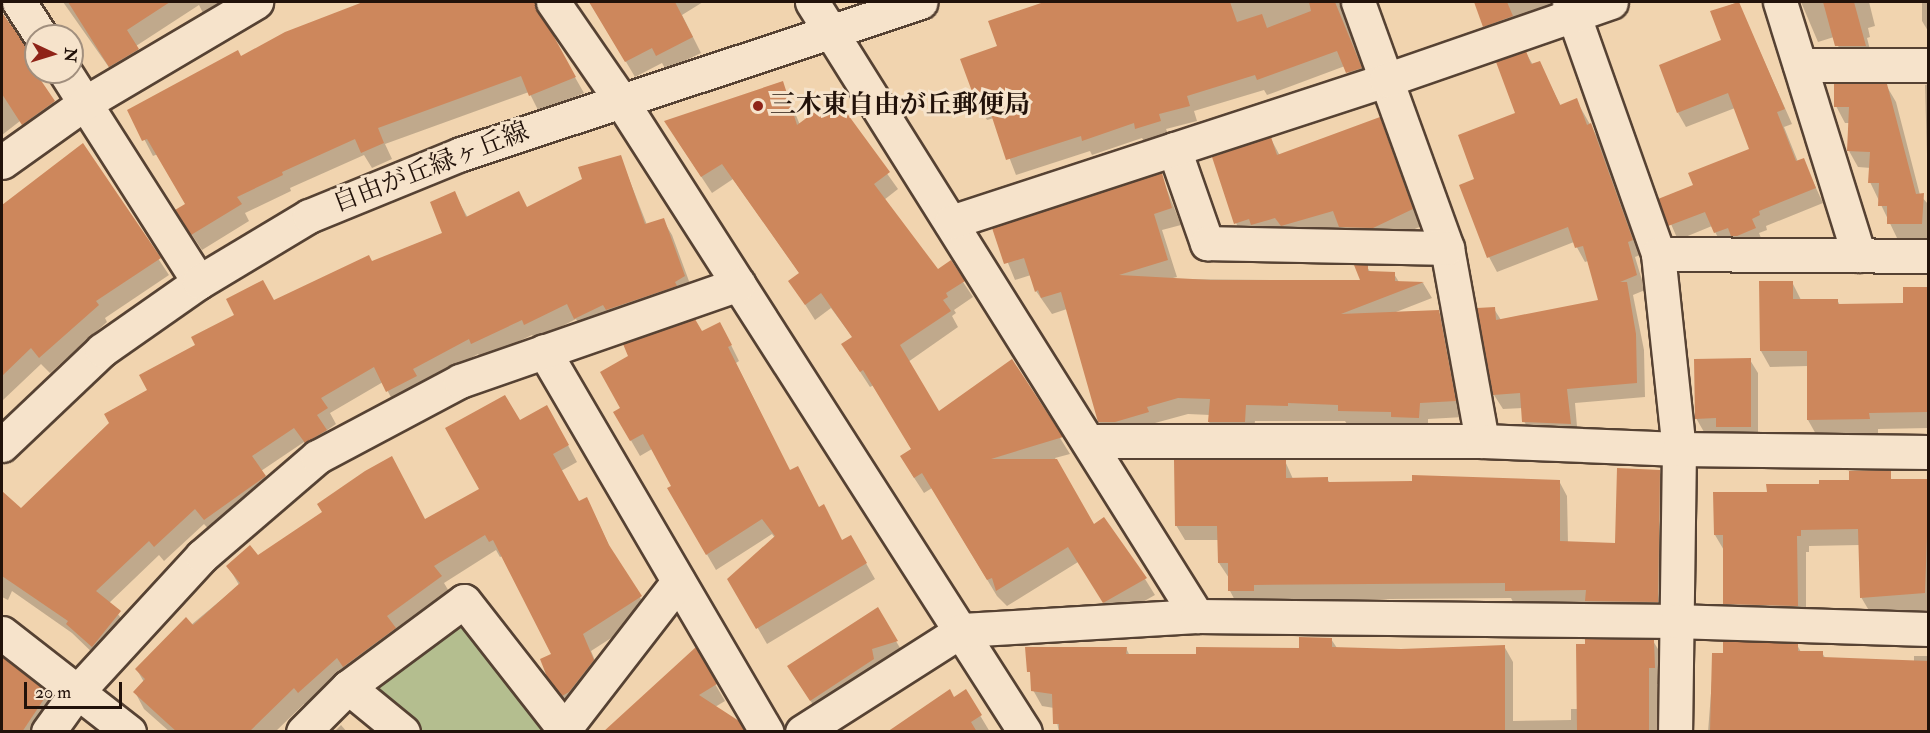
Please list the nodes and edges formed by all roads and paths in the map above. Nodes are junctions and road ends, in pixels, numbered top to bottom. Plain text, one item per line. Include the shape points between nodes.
1 (19, 2) edge
2 (256, 2) edge
3 (553, 2) edge
4 (812, 2) edge
5 (920, 2) edge
6 (1358, 2) edge
7 (1611, 2) edge
8 (1780, 2) edge
9 (1572, 9) edge
10 (33, 24) edge
11 (830, 31) junction
12 (1800, 65) junction
13 (1929, 65) edge
14 (1386, 80) junction
15 (72, 84) edge
16 (620, 99) junction
17 (85, 104) junction
18 (1174, 149) junction
19 (2, 162) edge
20 (951, 222) junction
21 (1447, 248) junction
22 (1658, 254) junction
23 (1859, 255) junction
24 (1929, 256) edge
25 (199, 282) junction
26 (739, 284) junction
27 (544, 351) junction
28 (1088, 441) junction
29 (1482, 441) junction
30 (2, 445) edge
31 (1679, 449) junction
32 (1929, 452) edge
33 (678, 582) junction
34 (1197, 616) junction
35 (1677, 621) junction
36 (1929, 629) edge
37 (962, 630) junction
38 (2, 633) edge
39 (348, 687) junction
40 (76, 693) junction
41 (563, 730) edge
42 (48, 732) edge
43 (129, 732) edge
44 (303, 732) edge
45 (403, 732) edge
46 (767, 732) edge
47 (802, 732) edge
48 (1025, 732) edge
49 (1675, 732) edge

1 - 10 street
2 - 17 street
3 - 16 street
4 - 11 street
5 - 11 street, 自由が丘緑ヶ丘線
6 - 14 street
7 - 9 street
8 - 12 street
9 - 14 street
9 - 22 street
11 - 16 street, 自由が丘緑ヶ丘線
11 - 20 street
12 - 13 street
12 - 23 street
14 - 18 street
14 - 21 street
15 - 17 street
16 - 25 street, 自由が丘緑ヶ丘線 via 461,154 309,216
16 - 26 street
17 - 19 street
17 - 25 street
18 - 20 street
18 - 21 street via 1207,243
20 - 28 street
21 - 29 street
22 - 23 street
22 - 31 street
23 - 24 street
25 - 30 street, 自由が丘緑ヶ丘線 via 102,350
26 - 27 street
26 - 37 street
27 - 33 street
27 - 40 street via 460,381 317,457 202,556
28 - 29 street
28 - 34 street
29 - 31 street
31 - 32 street
31 - 35 street
33 - 41 street
33 - 46 street
34 - 35 street
34 - 37 street
35 - 36 street
35 - 49 street
37 - 47 street
37 - 48 street
38 - 40 street
39 - 41 street via 464,601
39 - 44 street
39 - 45 street
40 - 42 street
40 - 43 street

